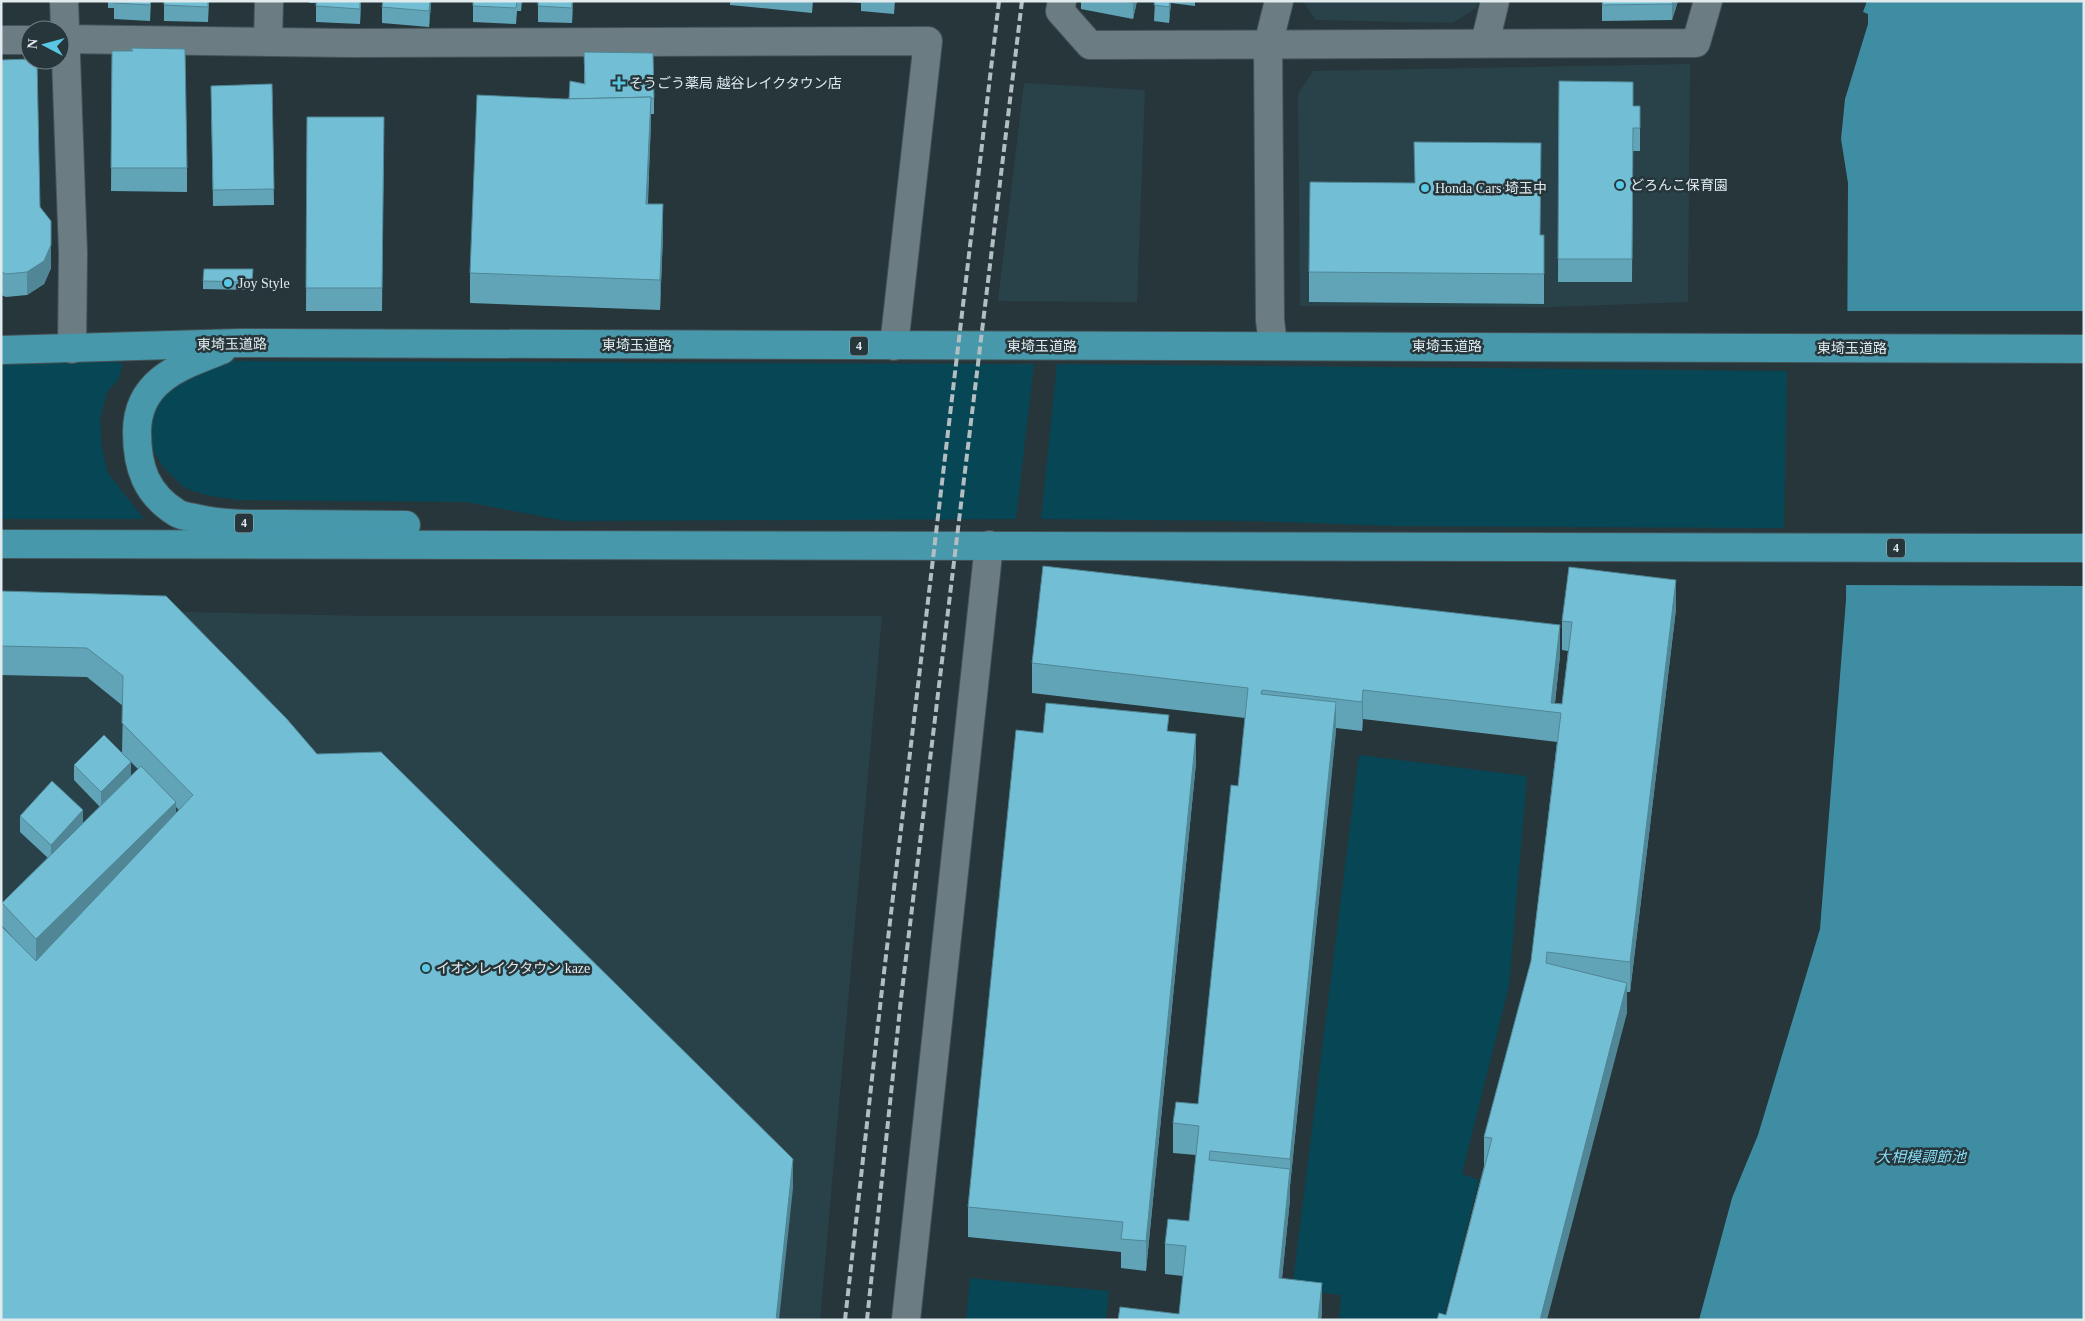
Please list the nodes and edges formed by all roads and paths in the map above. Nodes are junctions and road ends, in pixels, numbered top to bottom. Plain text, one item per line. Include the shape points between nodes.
1 (64, 1) edge
2 (269, 1) edge
3 (1062, 1) edge
4 (1279, 1) edge
5 (1495, 1) edge
6 (1708, 1) edge
7 (63, 20) edge
8 (70, 39) edge
9 (1, 40) edge
10 (20, 40) edge
11 (268, 41) junction
12 (1484, 43) junction
13 (1268, 45) junction
14 (63, 70) edge
15 (240, 342) junction
16 (894, 346) junction
17 (1273, 346) junction
18 (72, 349) junction
19 (2084, 349) edge
20 (1, 350) edge
21 (1, 544) edge
22 (554, 544) junction
23 (988, 545) junction
24 (2084, 548) edge
25 (906, 1320) edge

1 - 7 street
2 - 11 street
3 - 13 street via 1060,11 1090,45
4 - 13 street
5 - 12 street
6 - 12 street via 1696,43
8 - 11 street
9 - 10 street
11 - 16 street via 928,41
12 - 13 street
13 - 17 street via 1270,320
14 - 18 street via 72,254
15 - 16 highway, 東埼玉道路 / 4
15 - 18 highway, 東埼玉道路 / 4
15 - 22 highway, 4 via 178,368 162,378 144,397 137,422 137,450 143,475 154,495 178,514 215,523 420,526
16 - 17 highway, 東埼玉道路 / 4
17 - 19 highway, 東埼玉道路 / 4
18 - 20 highway, 東埼玉道路 / 4
21 - 22 highway, 4
22 - 23 highway, 4
23 - 24 highway, 4
23 - 25 street

